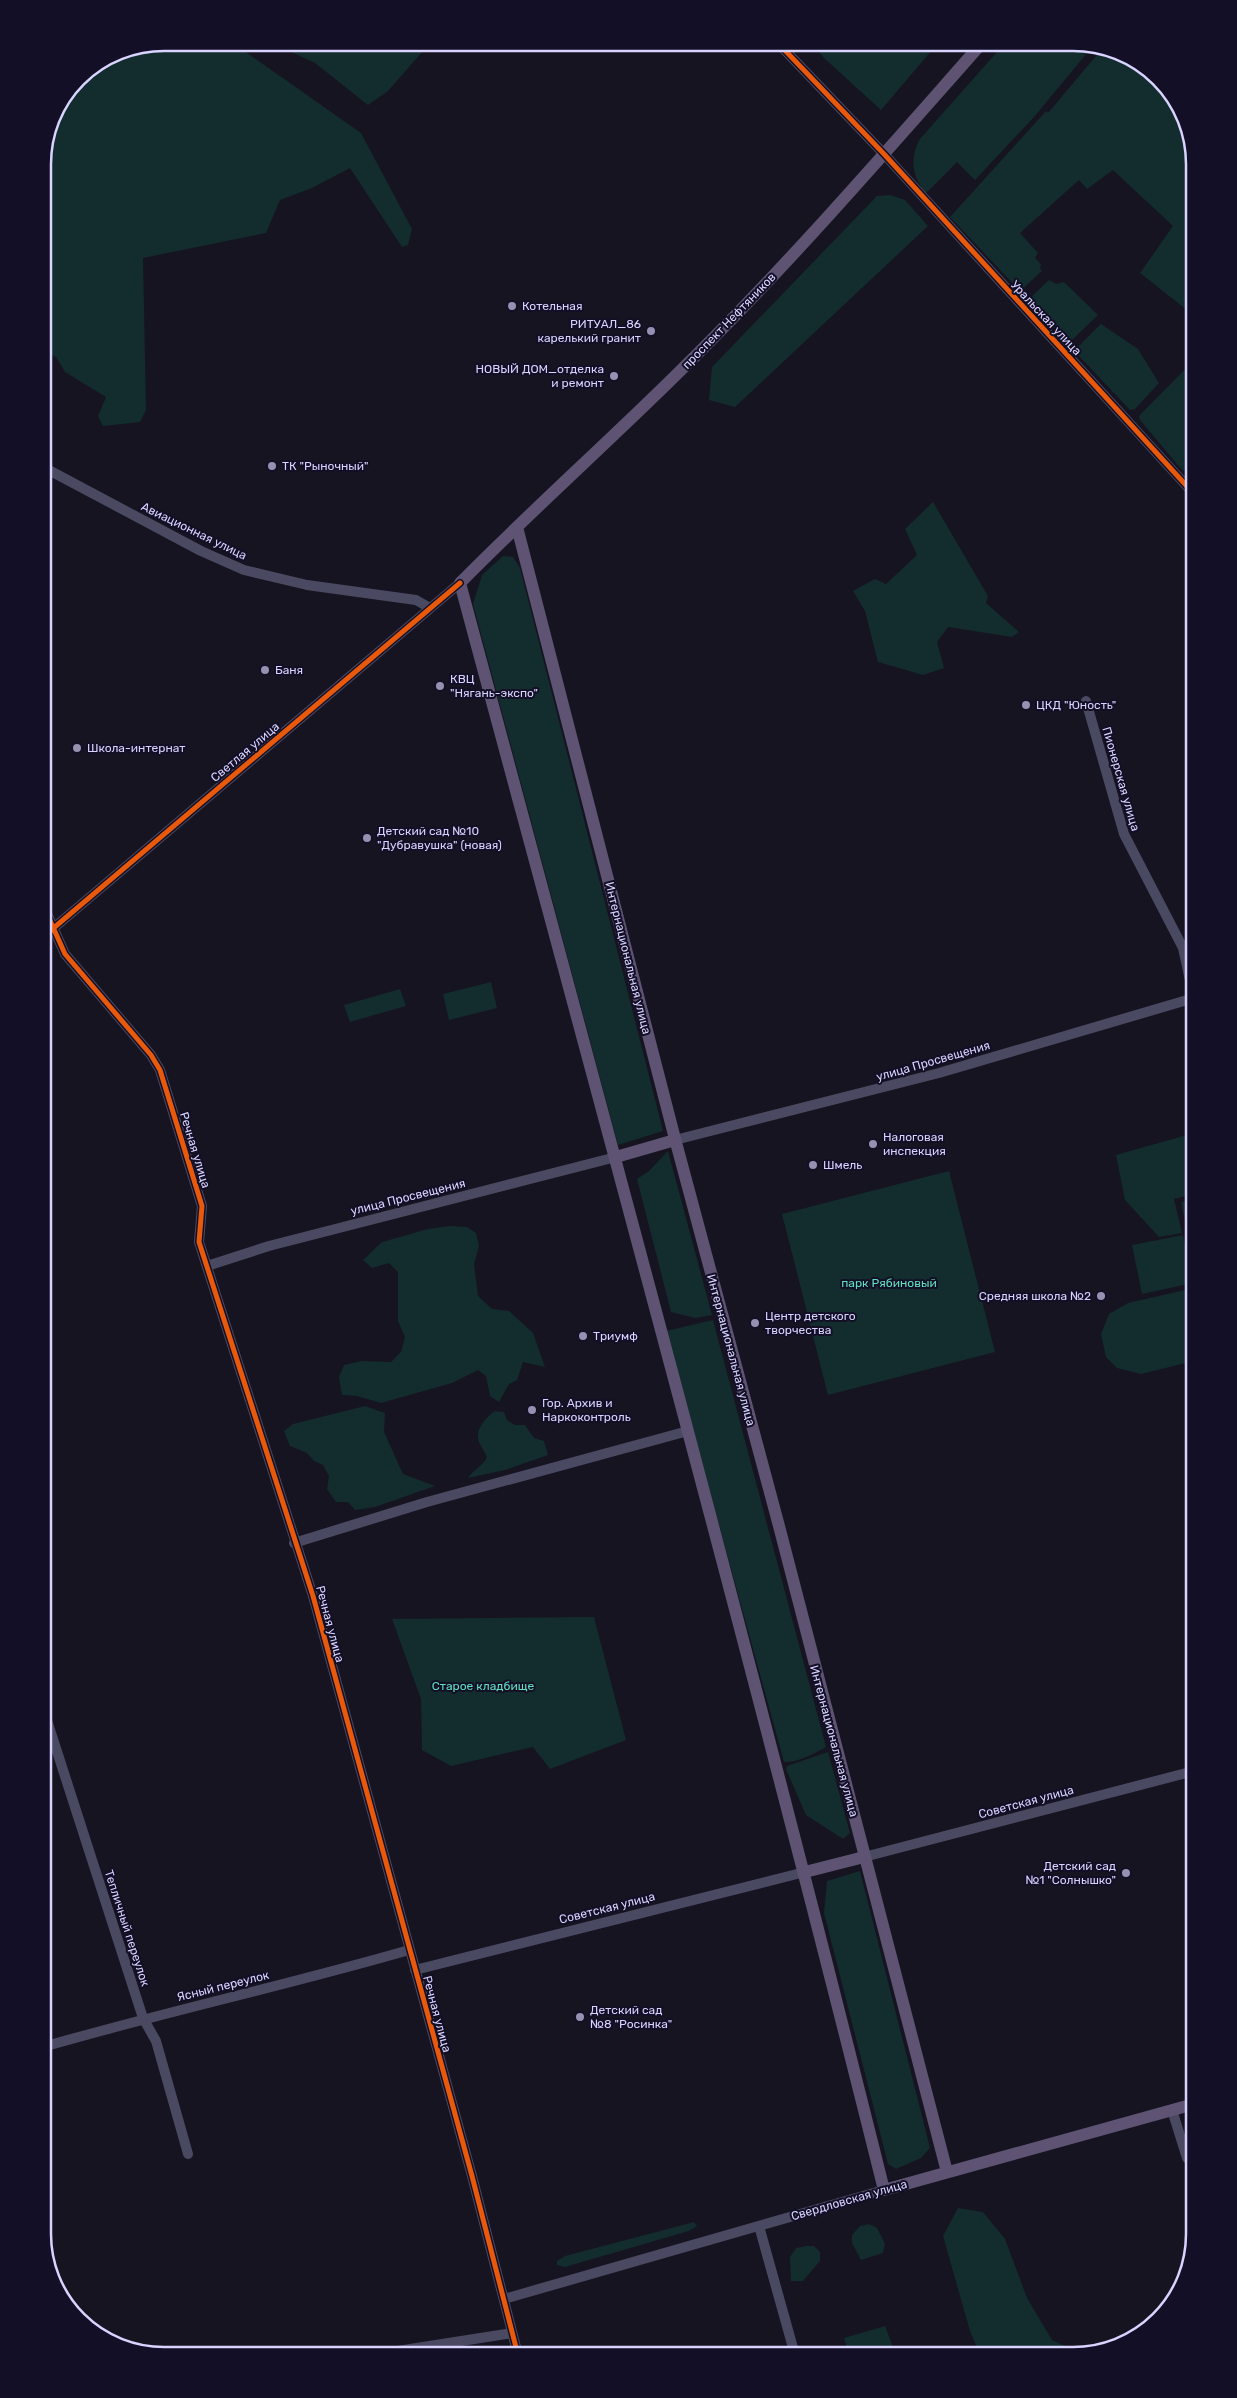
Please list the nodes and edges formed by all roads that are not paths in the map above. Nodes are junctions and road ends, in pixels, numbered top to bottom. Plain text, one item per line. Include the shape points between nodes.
1 (786, 51) edge
2 (975, 51) edge
3 (884, 154) junction
4 (51, 472) edge
5 (1186, 485) edge
6 (517, 527) junction
7 (460, 583) junction
8 (430, 608) junction
9 (1086, 701) dead end
10 (51, 923) edge
11 (53, 927) junction
12 (1186, 962) edge
13 (1186, 1001) edge
14 (675, 1140) junction
15 (616, 1157) junction
16 (207, 1266) junction
17 (688, 1431) junction
18 (294, 1542) junction
19 (51, 1733) edge
20 (1186, 1773) edge
21 (864, 1856) junction
22 (805, 1872) junction
23 (410, 1950) junction
24 (415, 1970) junction
25 (143, 2018) junction
26 (51, 2044) edge
27 (1186, 2106) edge
28 (1172, 2110) junction
29 (188, 2154) dead end
30 (1186, 2155) edge
31 (947, 2172) junction
32 (884, 2190) junction
33 (758, 2226) junction
34 (504, 2299) junction
35 (512, 2333) junction
36 (423, 2347) edge
37 (516, 2347) edge
38 (794, 2347) edge

1 - 3 street, Уральская улица
2 - 3 main road, проспект Нефтяников
3 - 5 street, Уральская улица
3 - 6 main road, проспект Нефтяников via 691,361
4 - 8 street, Авиационная улица via 244,570 307,585 416,600
6 - 7 main road, проспект Нефтяников
6 - 14 main road, Интернациональная улица
7 - 8 street, Светлая улица
7 - 15 main road
8 - 11 street, Светлая улица
9 - 12 street, Пионерская улица via 1124,834 1183,948
10 - 11 street, Речная улица
11 - 16 street, Речная улица via 65,954 151,1055 160,1070 202,1206 199,1242
13 - 14 street, улица Просвещения via 930,1075
14 - 15 main road
14 - 21 main road, Интернациональная улица
15 - 16 street, улица Просвещения via 278,1243
15 - 17 main road
16 - 18 street, Речная улица
17 - 18 street
17 - 22 main road
18 - 23 street, Речная улица via 312,1596
19 - 25 street, Тепличный переулок
20 - 21 street, Советская улица
21 - 22 main road
21 - 31 main road, Интернациональная улица
22 - 24 street, Советская улица
22 - 32 main road
23 - 24 street, Речная улица
23 - 25 street, Ясный переулок
24 - 34 street, Речная улица
25 - 26 street, Ясный переулок
25 - 29 street, Тепличный переулок via 156,2041
27 - 28 main road, Свердловская улица
28 - 30 street
28 - 31 main road, Свердловская улица
31 - 32 main road, Свердловская улица
32 - 33 street, Свердловская улица
33 - 34 street, Свердловская улица
33 - 38 street
34 - 35 street, Речная улица
35 - 36 street
35 - 37 street, Речная улица

